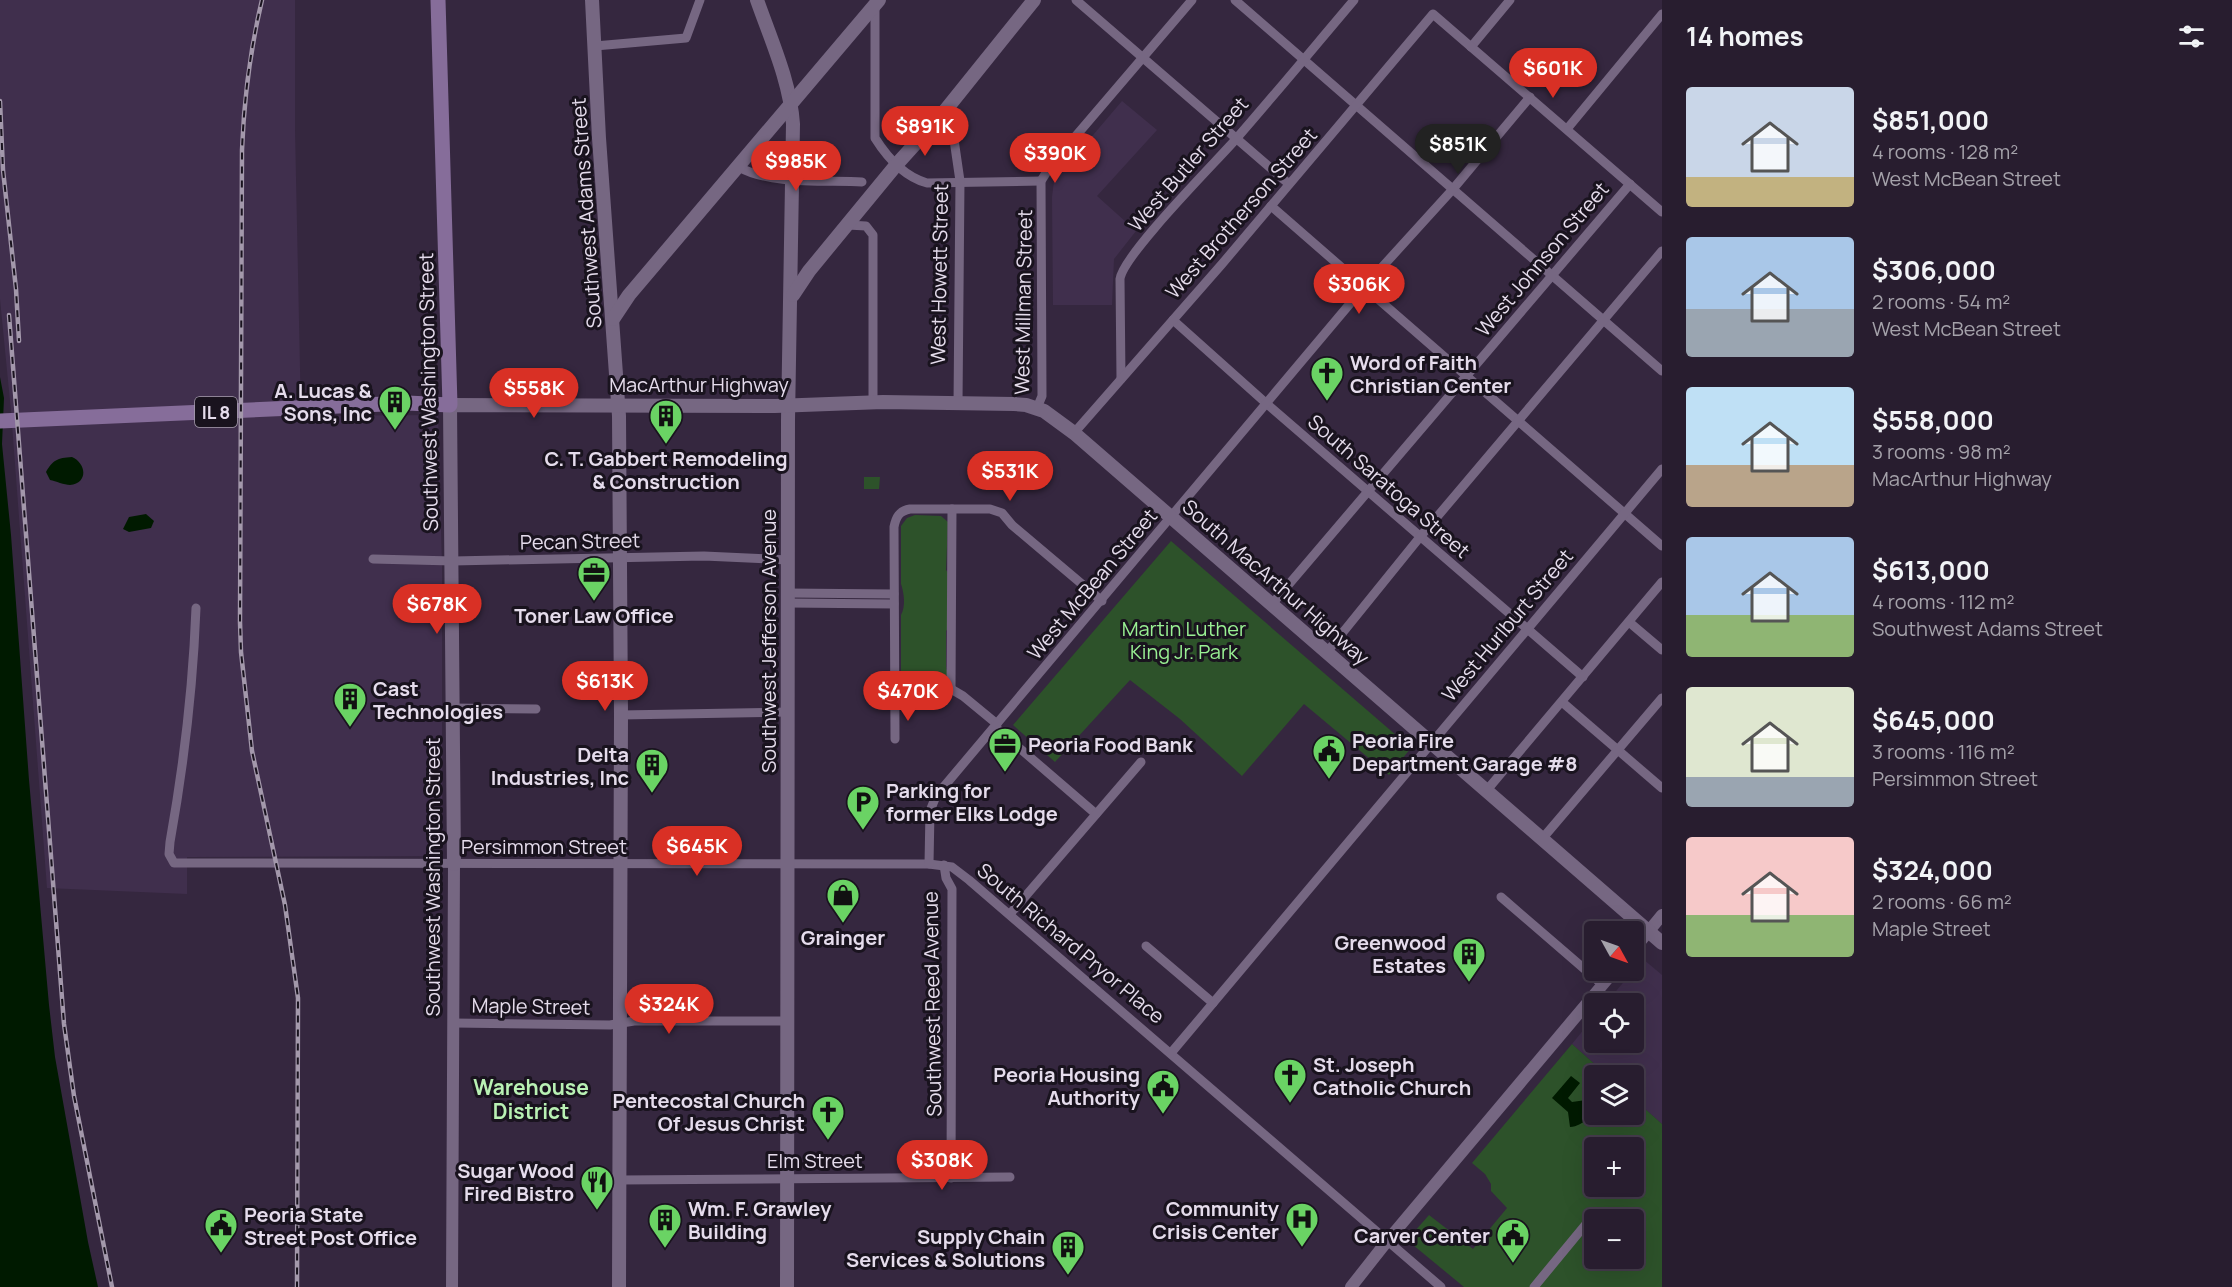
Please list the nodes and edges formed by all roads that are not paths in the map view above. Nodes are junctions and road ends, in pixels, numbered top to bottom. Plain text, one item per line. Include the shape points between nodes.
1 (438, 0) edge
2 (592, 0) edge
3 (757, 0) edge
4 (1034, 0) edge
5 (1076, 0) edge
6 (1192, 0) edge
7 (1235, 0) edge
8 (1354, 0) edge
9 (1510, 0) edge
10 (700, 1) edge
11 (877, 2) edge
12 (1662, 14) edge
13 (595, 46) junction
14 (1471, 46) junction
15 (1143, 58) junction
16 (1303, 59) junction
17 (1530, 98) junction
18 (792, 105) junction
19 (1357, 105) junction
20 (944, 112) junction
21 (1567, 129) junction
22 (1237, 138) junction
23 (897, 164) junction
24 (739, 167) junction
25 (794, 179) junction
26 (960, 181) junction
27 (862, 182) dead end
28 (1041, 182) junction
29 (1289, 184) junction
30 (1630, 184) junction
31 (1453, 189) junction
32 (1660, 205) edge
33 (1272, 206) junction
34 (848, 225) junction
35 (1662, 251) edge
36 (1552, 274) junction
37 (1364, 287) junction
38 (792, 297) junction
39 (613, 319) junction
40 (1173, 320) junction
41 (1604, 321) junction
42 (1662, 371) edge
43 (1467, 375) junction
44 (1121, 379) junction
45 (873, 402) junction
46 (958, 404) junction
47 (1267, 404) junction
48 (450, 405) junction
49 (619, 405) junction
50 (789, 405) junction
51 (1037, 408) junction
52 (0, 421) edge
53 (1519, 421) junction
54 (1074, 433) junction
55 (1662, 468) edge
56 (1368, 491) junction
57 (952, 509) junction
58 (1624, 513) junction
59 (1172, 518) junction
60 (1420, 537) junction
61 (1662, 546) edge
62 (373, 559) dead end
63 (621, 559) junction
64 (788, 560) junction
65 (453, 561) junction
66 (1662, 582) edge
67 (788, 598) junction
68 (894, 599) junction
69 (1101, 601) junction
70 (1272, 604) junction
71 (196, 608) dead end
72 (1629, 622) junction
73 (1527, 630) junction
74 (1662, 650) edge
75 (1327, 652) junction
76 (1583, 677) junction
77 (895, 688) junction
78 (951, 689) junction
79 (1662, 698) edge
80 (1562, 702) junction
81 (452, 708) junction
82 (536, 709) dead end
83 (788, 712) junction
84 (621, 715) junction
85 (996, 726) junction
86 (895, 739) dead end
87 (1432, 742) junction
88 (1618, 750) junction
89 (1141, 762) dead end
90 (1662, 788) edge
91 (1487, 790) junction
92 (1096, 814) junction
93 (1542, 839) junction
94 (454, 864) junction
95 (787, 864) junction
96 (929, 864) junction
97 (621, 865) junction
98 (944, 865) junction
99 (1501, 897) dead end
100 (1010, 914) junction
101 (1662, 915) edge
102 (1648, 931) junction
103 (1644, 936) edge
104 (1662, 943) edge
105 (1146, 946) dead end
106 (1606, 981) edge
107 (1603, 985) junction
108 (1213, 1003) junction
109 (788, 1021) junction
110 (454, 1023) junction
111 (620, 1023) junction
112 (1171, 1053) junction
113 (1010, 1177) dead end
114 (788, 1178) junction
115 (951, 1178) junction
116 (620, 1180) junction
117 (1584, 1226) edge
118 (1388, 1240) junction
119 (452, 1287) edge
120 (619, 1287) edge
121 (787, 1287) edge
122 (1351, 1287) edge
123 (1441, 1287) edge
124 (1534, 1287) edge

1 - 48 main road, Southwest Washington Street
2 - 13 main road, Southwest Adams Street
3 - 18 main road, Southwest Jefferson Avenue
4 - 20 main road
5 - 15 street
6 - 15 street, West Millman Street
7 - 16 street
8 - 16 street, West Butler Street
9 - 14 street
10 - 13 street via 686,38
11 - 18 main road
11 - 23 street via 875,138
12 - 21 street
13 - 39 main road, Southwest Adams Street
14 - 17 street
14 - 19 street, West Brotherson Street via 1433,14
15 - 22 street
15 - 28 street, West Millman Street via 1051,165
16 - 19 street
16 - 22 street, West Butler Street
17 - 21 street
17 - 31 street, West McBean Street
18 - 24 main road
18 - 25 main road, Southwest Jefferson Avenue
19 - 29 street, West Brotherson Street
19 - 31 street
20 - 23 main road
20 - 26 street, West Howett Street via 952,126
21 - 30 street
22 - 29 street
22 - 44 street, West Butler Street via 1122,269
23 - 26 street via 915,179 927,183
23 - 34 main road
24 - 25 street via 763,177
24 - 39 main road
25 - 27 street
25 - 38 main road, Southwest Jefferson Avenue
26 - 28 street
26 - 46 street, West Howett Street
28 - 51 street, West Millman Street via 1042,396
29 - 33 street, West Brotherson Street
30 - 32 street
30 - 36 street, West Johnson Street
31 - 36 street
31 - 37 street, West McBean Street
33 - 37 street
33 - 40 street, West Brotherson Street
34 - 38 main road
34 - 45 street via 866,226 873,235
35 - 41 street
36 - 41 street
36 - 43 street, West Johnson Street
37 - 43 street
37 - 47 street, West McBean Street
38 - 50 main road, Southwest Jefferson Avenue
39 - 49 main road, Southwest Adams Street
40 - 44 street, West Brotherson Street
40 - 47 street, South Saratoga Street
41 - 42 street
41 - 53 street
43 - 53 street
43 - 56 street, West Johnson Street
44 - 54 street, West Brotherson Street
45 - 46 main road, MacArthur Highway
45 - 50 main road, MacArthur Highway
46 - 51 main road, MacArthur Highway via 1021,404
47 - 56 street, South Saratoga Street
47 - 59 street, West McBean Street
48 - 49 main road, MacArthur Highway / IL 8
48 - 52 main road, MacArthur Highway / IL 8
48 - 65 main road, Southwest Washington Street
49 - 50 main road, MacArthur Highway / IL 8
49 - 63 main road, Southwest Adams Street
50 - 64 main road, Southwest Jefferson Avenue
51 - 54 main road, South MacArthur Highway
53 - 58 street
53 - 60 street
54 - 59 main road, South MacArthur Highway
55 - 58 street, West Hurlburt Street
56 - 60 street, South Saratoga Street
56 - 70 street, West Johnson Street
57 - 68 street via 901,512 894,527
57 - 69 street via 990,509 1002,513
57 - 78 street
58 - 61 street
58 - 73 street, West Hurlburt Street
59 - 69 street, West McBean Street
59 - 70 main road, South MacArthur Highway
60 - 73 street, South Saratoga Street
60 - 75 street
62 - 65 street, Pecan Street
63 - 64 street, Pecan Street via 704,556
63 - 65 street, Pecan Street
63 - 84 main road, Southwest Adams Street
64 - 67 main road, Southwest Jefferson Avenue
65 - 81 main road, Southwest Washington Street
66 - 72 street
67 - 68 street
67 - 83 main road, Southwest Jefferson Avenue
68 - 77 street
69 - 85 street, West McBean Street
70 - 75 main road, South MacArthur Highway
71 - 94 street, Persimmon Street via 191,699 170,843 171,861
72 - 74 street
72 - 76 street
73 - 76 street, South Saratoga Street
73 - 87 street, West Hurlburt Street
75 - 87 main road, South MacArthur Highway
76 - 80 street
77 - 78 street
77 - 86 street
78 - 85 street
79 - 88 street
80 - 88 street
80 - 91 street
81 - 82 street
81 - 94 main road, Southwest Washington Street
83 - 84 street
83 - 95 main road, Southwest Jefferson Avenue
84 - 97 main road, Southwest Adams Street
85 - 92 street
85 - 96 street, West McBean Street via 936,796 930,811
87 - 91 main road, South MacArthur Highway
87 - 108 street, West Hurlburt Street
88 - 90 street
88 - 93 street
89 - 92 street
91 - 93 main road, South MacArthur Highway
92 - 100 street
93 - 102 main road, South MacArthur Highway
94 - 97 street, Persimmon Street
94 - 110 street, Southwest Washington Street
95 - 96 street, Persimmon Street
95 - 97 street, Persimmon Street
95 - 109 main road, Southwest Jefferson Avenue
96 - 98 street, Persimmon Street
97 - 111 main road, Southwest Adams Street
98 - 100 street, South Richard Pryor Place via 957,870
98 - 115 street, Southwest Reed Avenue via 952,889
99 - 107 street
100 - 112 street, South Richard Pryor Place
101 - 102 street
102 - 103 street
102 - 104 main road, South MacArthur Highway
105 - 108 street
106 - 107 street
107 - 118 street
108 - 112 street, West Hurlburt Street
109 - 111 street, Maple Street
109 - 114 main road, Southwest Jefferson Avenue
110 - 111 street, Maple Street
110 - 119 street, Southwest Washington Street
111 - 116 main road, Southwest Adams Street
112 - 118 street, South Richard Pryor Place
113 - 115 street, Elm Street
114 - 115 street, Elm Street
114 - 116 street, Elm Street
114 - 121 main road, Southwest Jefferson Avenue
116 - 120 main road, Southwest Adams Street
117 - 124 street
118 - 122 street
118 - 123 street, South Richard Pryor Place

